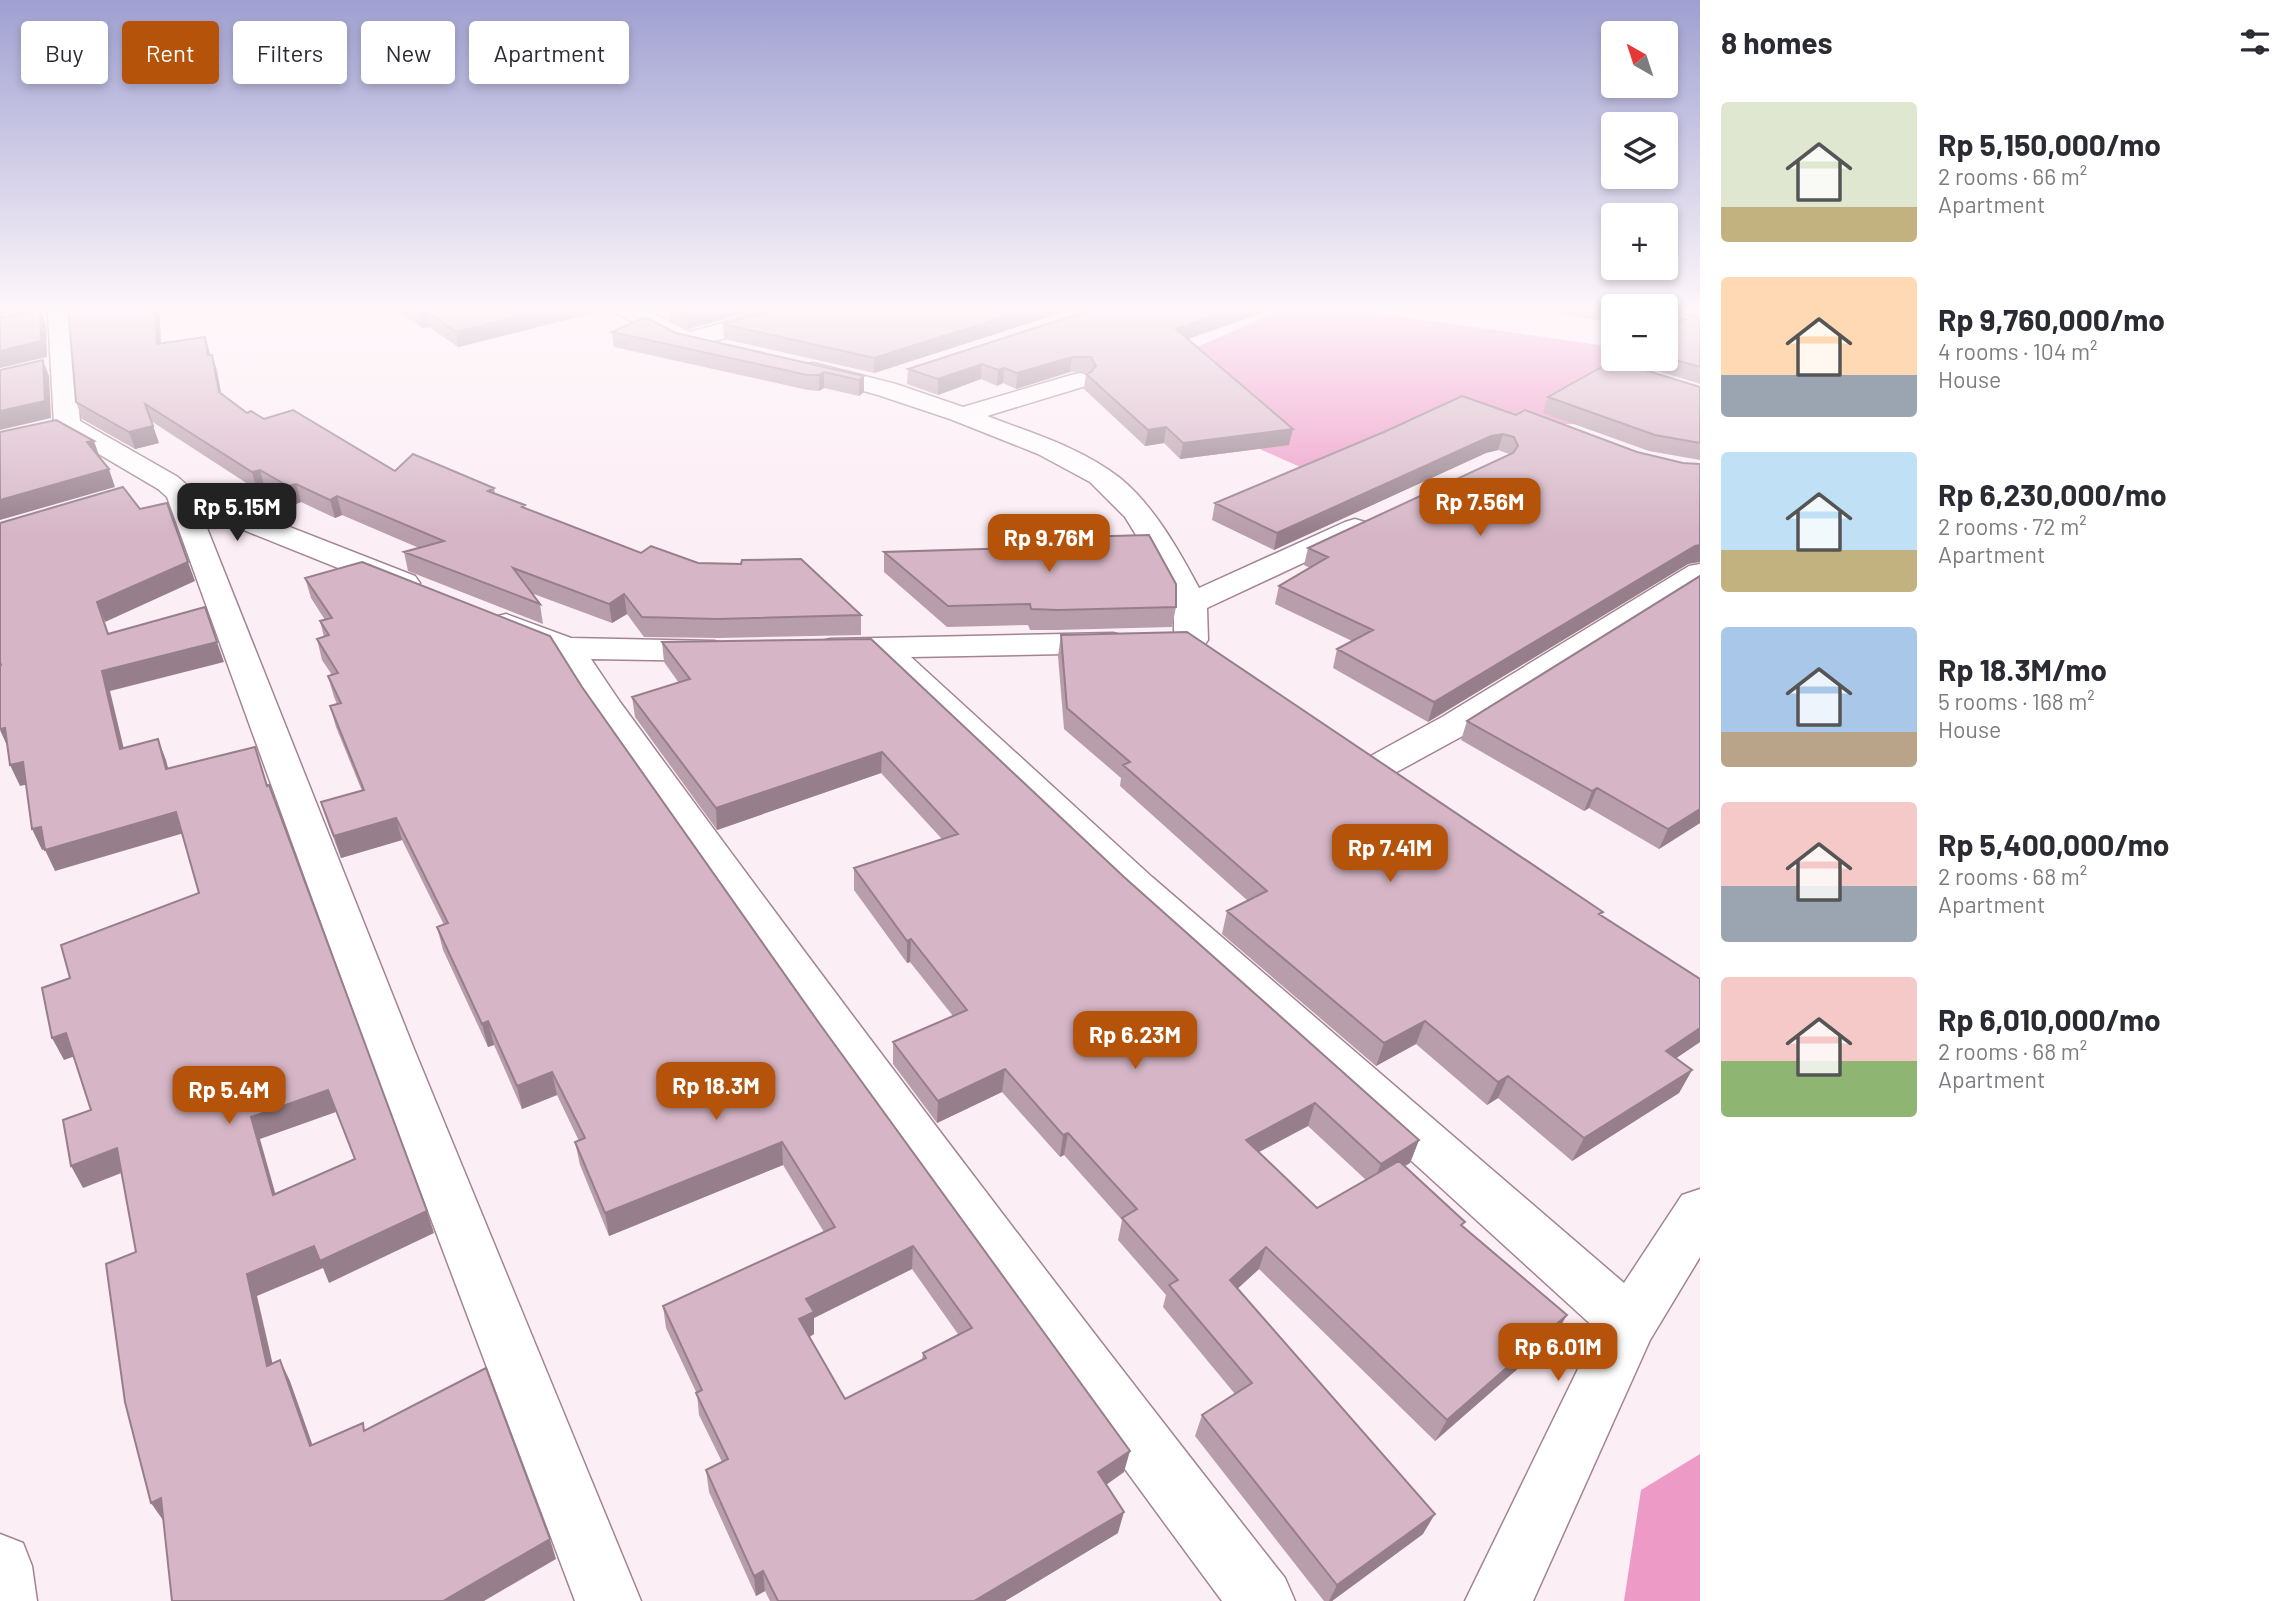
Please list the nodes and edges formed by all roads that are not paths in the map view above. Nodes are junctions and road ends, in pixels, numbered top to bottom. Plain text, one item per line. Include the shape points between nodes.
1 (52, 382) edge
2 (865, 382) edge
3 (882, 382) edge
4 (1074, 382) edge
5 (875, 384) junction
6 (963, 415) junction
7 (174, 488) junction
8 (129, 494) edge
9 (1385, 514) edge
10 (1700, 573) edge
11 (425, 591) edge
12 (1191, 603) junction
13 (477, 612) edge
14 (1166, 641) junction
15 (567, 648) junction
16 (881, 648) junction
17 (799, 650) edge
18 (745, 651) edge
19 (1224, 663) edge
20 (1346, 744) edge
21 (1380, 766) junction
22 (1414, 790) edge
23 (1700, 1211) edge
24 (1629, 1323) junction
25 (0, 1566) edge
26 (4, 1601) edge
27 (608, 1601) edge
28 (1262, 1601) edge
29 (1498, 1601) edge

1 - 7 street via 54,428
2 - 5 street
3 - 5 street
4 - 6 street
5 - 6 street
6 - 12 street via 1047,448 1111,485 1152,532
7 - 8 street
7 - 11 street
7 - 27 street
9 - 12 street
10 - 21 street via 1455,725
12 - 14 street
13 - 15 street
14 - 16 street
14 - 19 street
15 - 18 street
15 - 28 street via 814,1000
16 - 17 street
16 - 24 street via 1137,887
20 - 21 street
21 - 22 street
23 - 24 street
24 - 29 street
25 - 26 street

